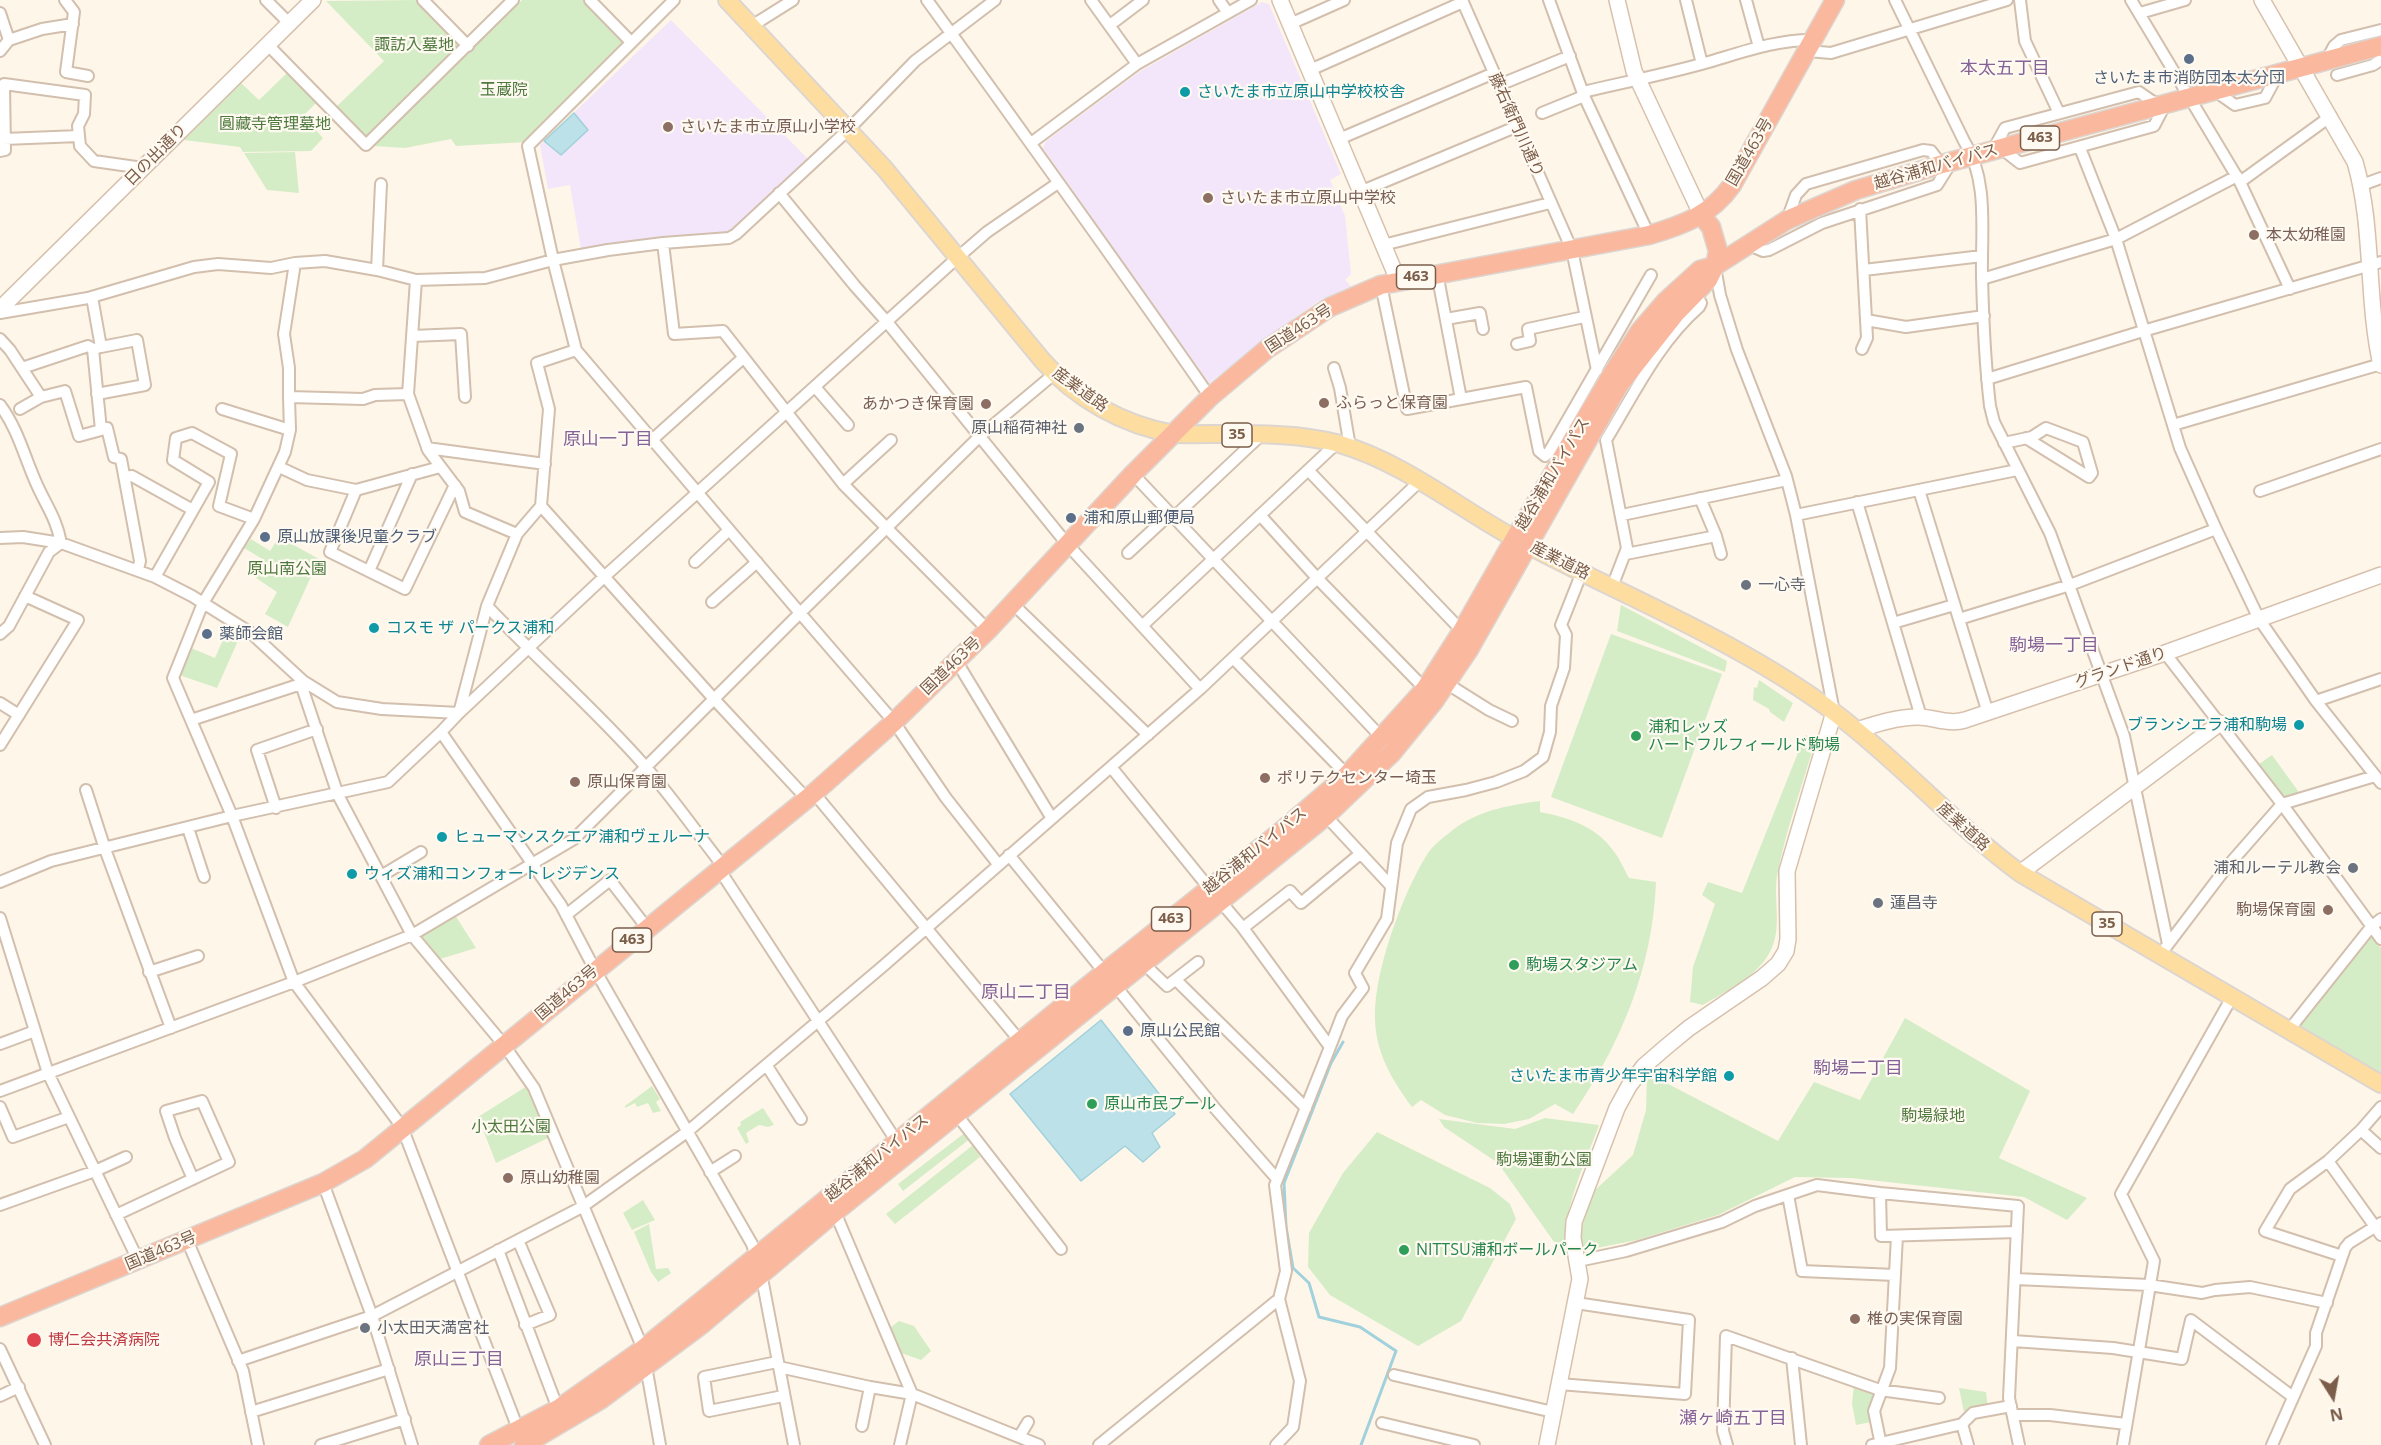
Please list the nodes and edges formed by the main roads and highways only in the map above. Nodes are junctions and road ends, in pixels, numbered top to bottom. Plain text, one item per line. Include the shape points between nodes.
1 (727, 0) edge
2 (1835, 0) edge
3 (2377, 54) edge
4 (1702, 216) junction
5 (1714, 266) junction
6 (1613, 384) junction
7 (1174, 434) junction
8 (1522, 542) junction
9 (1215, 894) junction
10 (1111, 978) junction
11 (2381, 1084) edge
12 (952, 1109) junction
13 (759, 1265) junction
14 (0, 1317) edge
15 (645, 1357) junction
16 (523, 1441) edge
17 (489, 1445) edge

1 - 7 main road, 産業道路 / 35 via 849,129 1054,374 1103,409 1141,426
2 - 4 highway, 国道463号 / 463 via 1732,185
3 - 5 highway, 越谷浦和バイパス / 463 via 2331,68 2303,68 2278,74 1856,190 1787,219
4 - 5 highway via 1711,227 1718,251
4 - 7 highway, 国道463号 / 463 via 1649,235 1390,282 1330,307 1267,349 1210,396
5 - 6 highway, 越谷浦和バイパス / 463 via 1708,280
5 - 6 highway, 越谷浦和バイパス / 463 via 1700,270 1640,331
6 - 8 highway, 越谷浦和バイパス / 463
7 - 8 main road, 産業道路 / 35 via 1294,436 1344,445 1420,481
7 - 14 highway, 国道463号 / 463 via 957,662 894,722 365,1159 323,1183
8 - 9 highway, 越谷浦和バイパス / 463 via 1425,689 1347,775
8 - 9 highway, 越谷浦和バイパス / 463 via 1468,651 1391,754 1326,816
8 - 11 main road, 産業道路 / 35 via 1764,665 1857,730 1978,842 2020,873 2164,950 2232,998
9 - 10 highway, 越谷浦和バイパス / 463
9 - 10 highway, 越谷浦和バイパス / 463 via 1143,963
10 - 12 highway, 越谷浦和バイパス / 463
10 - 12 highway, 越谷浦和バイパス / 463 via 1020,1041
12 - 13 highway, 越谷浦和バイパス / 463 via 835,1212
12 - 13 highway, 越谷浦和バイパス / 463 via 897,1142
13 - 15 highway, 越谷浦和バイパス / 463 via 700,1325
15 - 16 highway, 越谷浦和バイパス / 463 via 558,1409
15 - 16 highway, 越谷浦和バイパス / 463 via 591,1406
16 - 17 highway, 越谷浦和バイパス / 463

